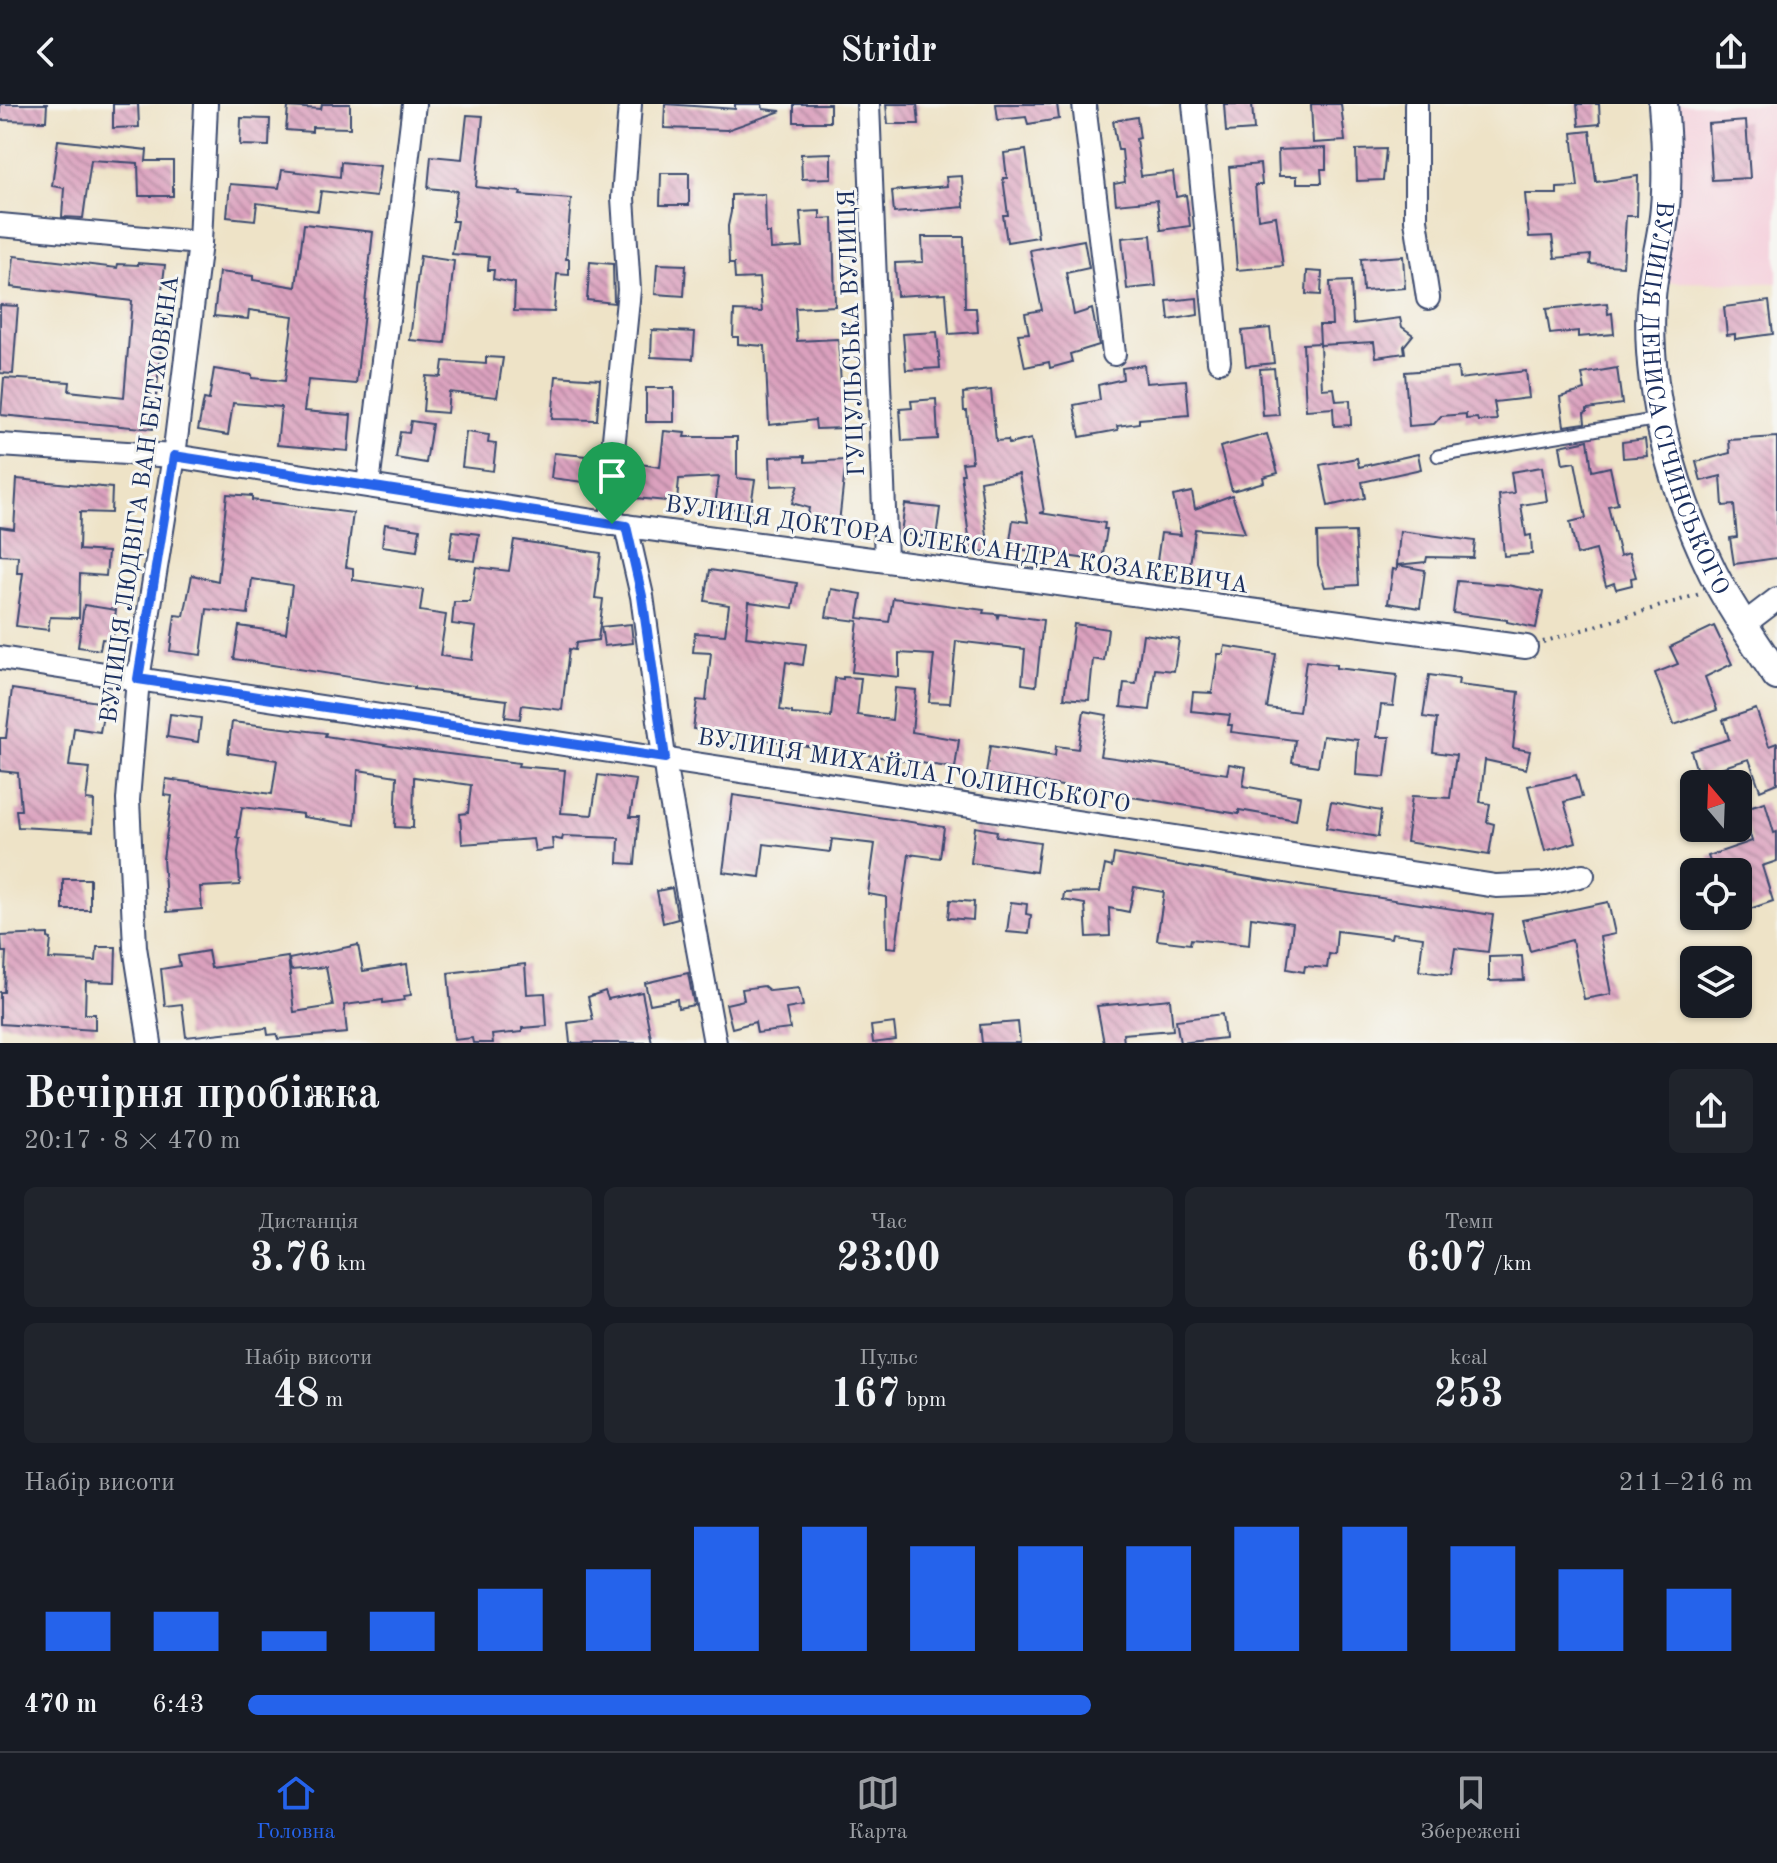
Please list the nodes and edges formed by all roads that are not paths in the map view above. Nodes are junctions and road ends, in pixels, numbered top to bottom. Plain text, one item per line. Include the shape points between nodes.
1 (206, 104) edge
2 (414, 104) edge
3 (630, 104) edge
4 (868, 104) edge
5 (1084, 104) edge
6 (1194, 104) edge
7 (1416, 104) edge
8 (1663, 104) edge
9 (0, 225) edge
10 (200, 243) junction
11 (1428, 298) dead end
12 (1114, 354) dead end
13 (1219, 361) dead end
14 (1661, 419) junction
15 (0, 445) edge
16 (174, 456) junction
17 (1438, 456) dead end
18 (368, 485) junction
19 (619, 525) junction
20 (886, 560) junction
21 (1777, 599) edge
22 (1743, 625) junction
23 (1526, 647) road end
24 (0, 658) edge
25 (1777, 676) edge
26 (138, 679) junction
27 (665, 758) junction
28 (1583, 875) dead end
29 (150, 1043) edge
30 (715, 1043) edge

1 - 10 street, ВУЛИЦЯ ЛЮДВІГА ВАН БЕТХОВЕНА
2 - 18 street
3 - 19 street via 623,198 629,290 613,449
4 - 20 street, ГУЦУЛЬСЬКА ВУЛИЦЯ
5 - 12 street
6 - 13 street
7 - 11 street via 1416,220
8 - 14 street, ВУЛИЦЯ ДЕНИСА СІЧИНСЬКОГО via 1667,180 1650,332
9 - 10 street
10 - 16 street, ВУЛИЦЯ ЛЮДВІГА ВАН БЕТХОВЕНА
14 - 17 lane
14 - 22 street, ВУЛИЦЯ ДЕНИСА СІЧИНСЬКОГО via 1687,512
15 - 16 street, ВУЛИЦЯ ДОКТОРА ОЛЕКСАНДРА КОЗАКЕВИЧА
16 - 18 street, ВУЛИЦЯ ДОКТОРА ОЛЕКСАНДРА КОЗАКЕВИЧА
16 - 26 street, ВУЛИЦЯ ЛЮДВІГА ВАН БЕТХОВЕНА
18 - 19 street, ВУЛИЦЯ ДОКТОРА ОЛЕКСАНДРА КОЗАКЕВИЧА
19 - 20 street, ВУЛИЦЯ ДОКТОРА ОЛЕКСАНДРА КОЗАКЕВИЧА
19 - 27 street via 642,596
20 - 23 street, ВУЛИЦЯ ДОКТОРА ОЛЕКСАНДРА КОЗАКЕВИЧА
21 - 22 street
22 - 25 street, ВУЛИЦЯ ДЕНИСА СІЧИНСЬКОГО
24 - 26 street, ВУЛИЦЯ МИХАЙЛА ГОЛИНСЬКОГО
26 - 27 street, ВУЛИЦЯ МИХАЙЛА ГОЛИНСЬКОГО
26 - 29 street, ВУЛИЦЯ ЛЮДВІГА ВАН БЕТХОВЕНА via 128,800 135,947
27 - 28 street, ВУЛИЦЯ МИХАЙЛА ГОЛИНСЬКОГО via 1496,886 1545,884
27 - 30 street

